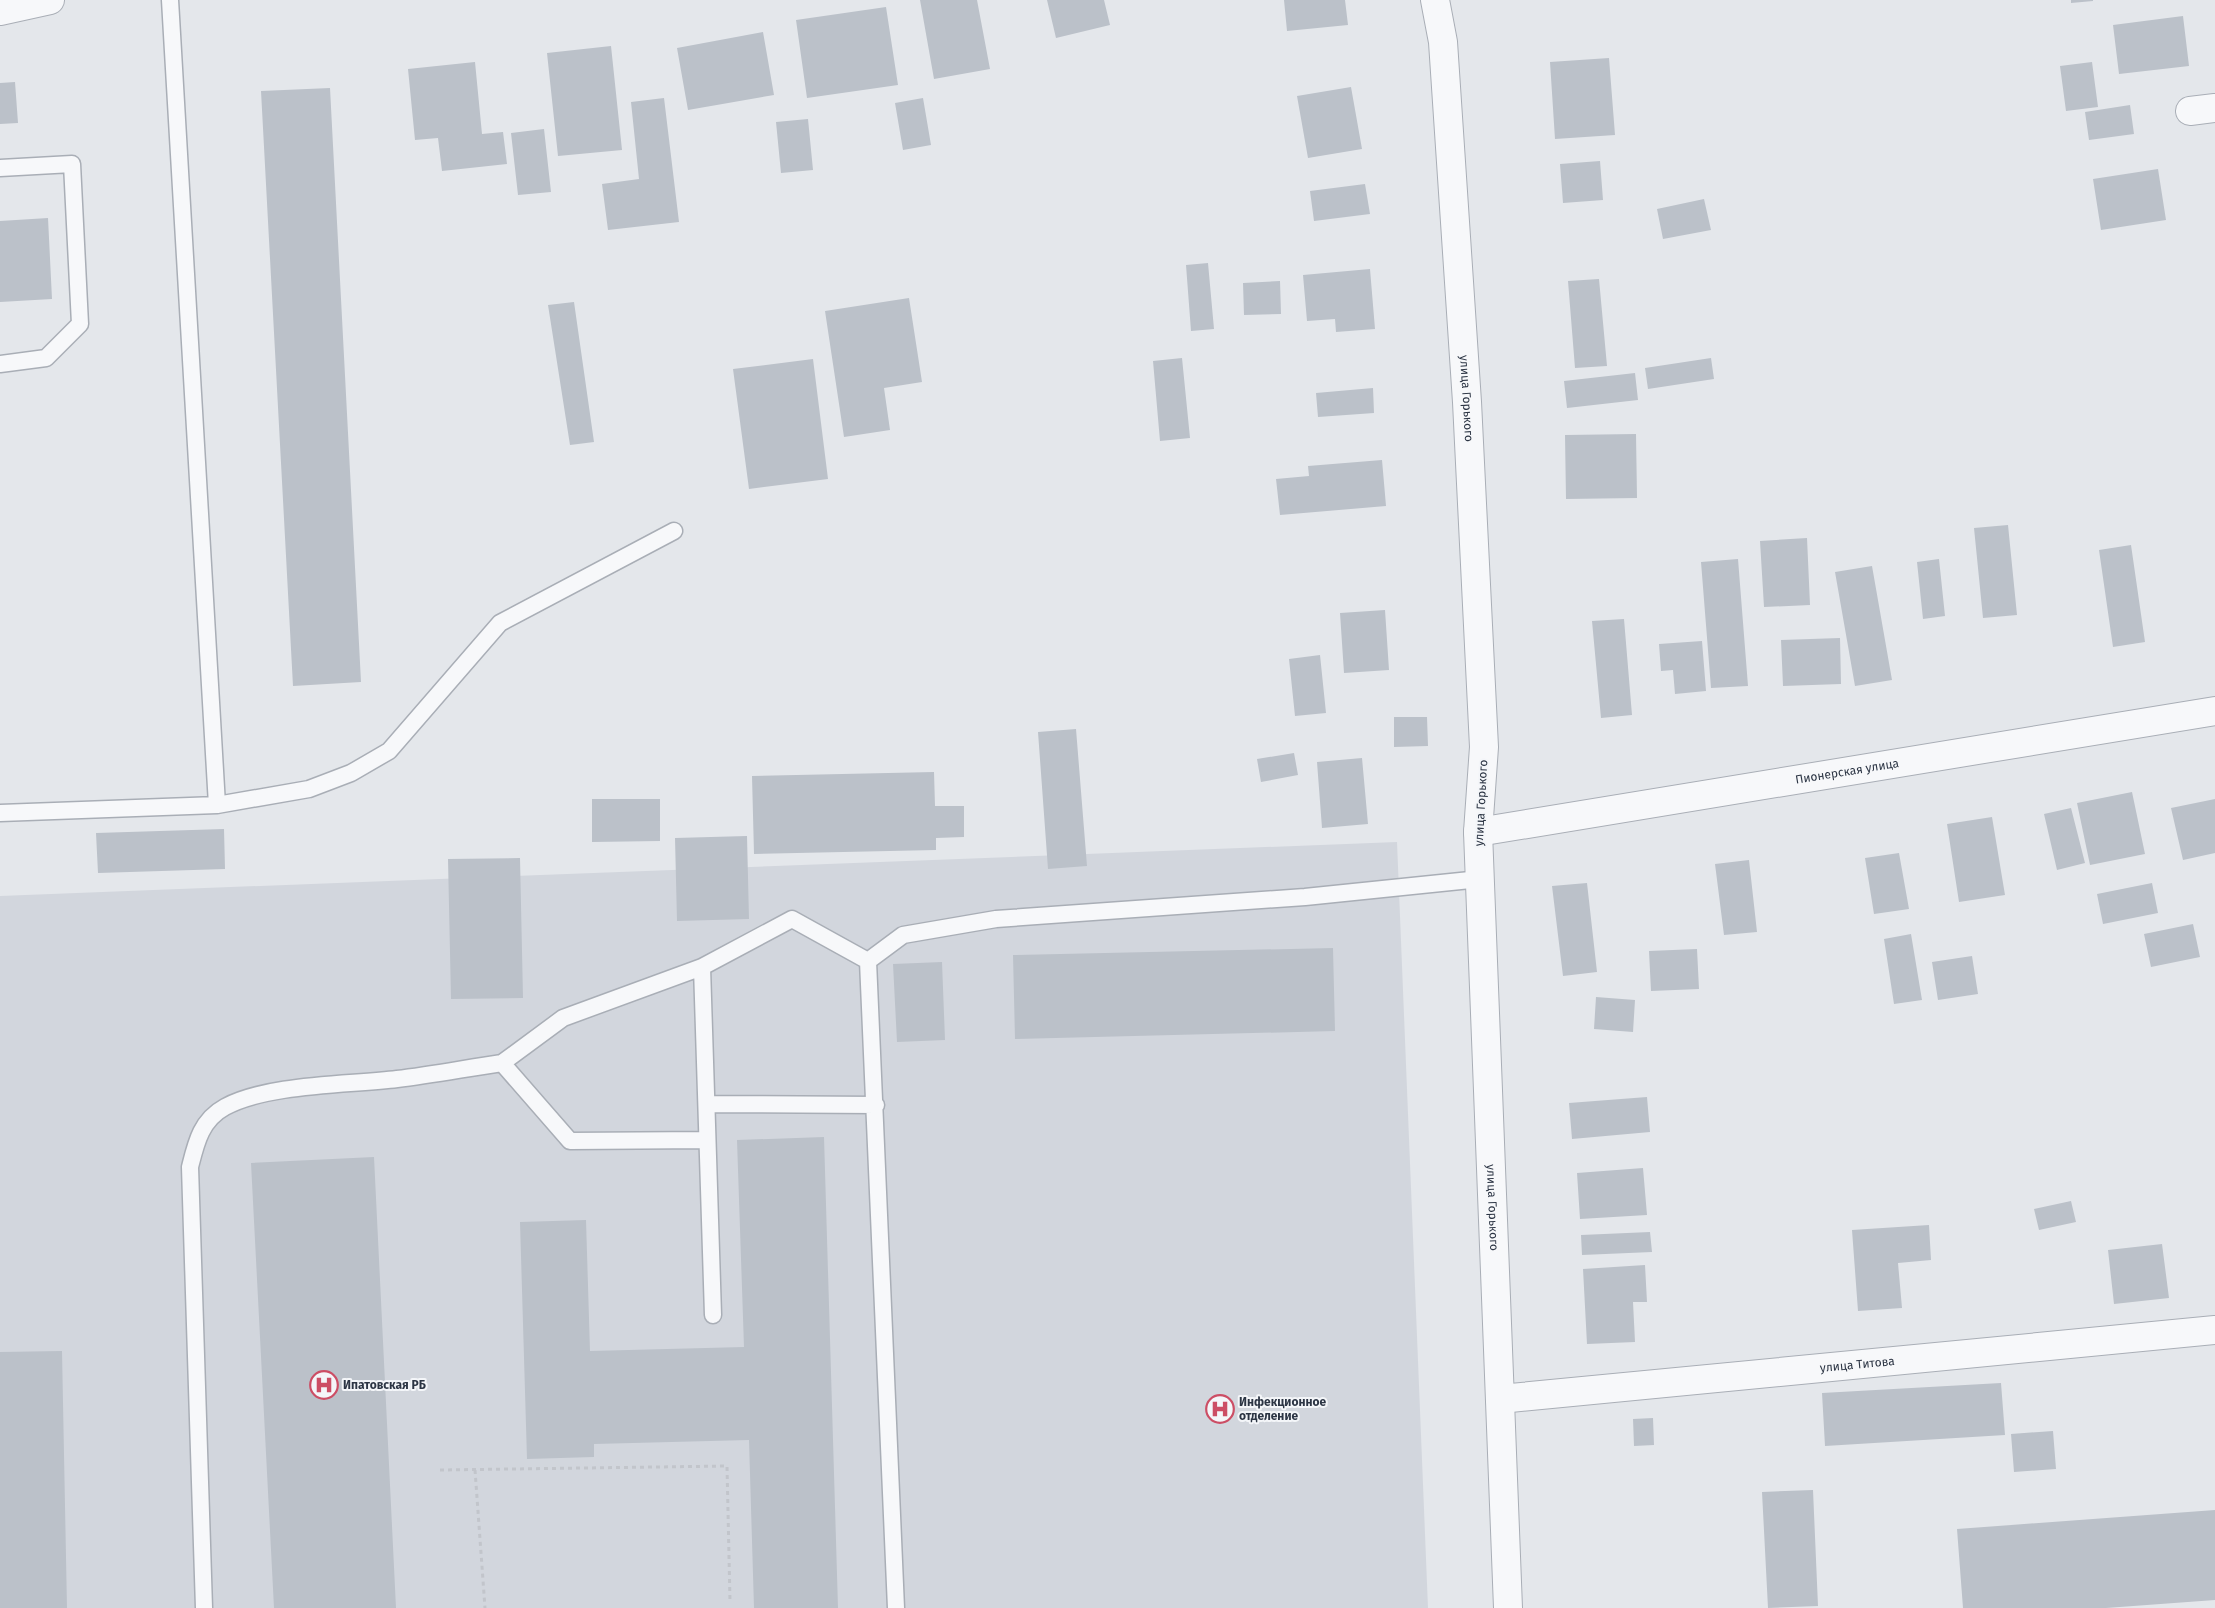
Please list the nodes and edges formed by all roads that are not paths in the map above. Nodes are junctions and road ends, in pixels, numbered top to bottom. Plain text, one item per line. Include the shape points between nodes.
1 (50, 0) edge
2 (170, 0) edge
3 (1435, 0) edge
4 (0, 11) edge
5 (0, 168) edge
6 (0, 364) edge
7 (674, 531) dead end
8 (2215, 711) edge
9 (217, 806) junction
10 (0, 813) edge
11 (1478, 832) junction
12 (1480, 879) junction
13 (868, 961) junction
14 (702, 967) junction
15 (502, 1063) junction
16 (708, 1104) junction
17 (876, 1105) junction
18 (707, 1140) junction
19 (713, 1315) dead end
20 (2215, 1330) edge
21 (1500, 1399) junction
22 (204, 1608) edge
23 (896, 1608) edge
24 (1508, 1608) edge

1 - 4 street
2 - 9 lane
3 - 11 street, улица Горького via 1443,42 1467,402 1484,747
5 - 6 lane via 72,164 80,324 46,358
7 - 9 lane via 500,623 389,751 351,773 309,789
8 - 11 street, Пионерская улица
9 - 10 lane
11 - 12 street, улица Горького
12 - 13 lane via 1305,897 996,919 903,934
12 - 21 street, улица Горького
13 - 14 lane via 792,919
13 - 17 lane
14 - 15 lane via 563,1018
14 - 16 lane
15 - 18 lane via 570,1141
15 - 22 lane via 398,1079 304,1087 257,1096 225,1107 209,1119 197,1136 190,1167
16 - 17 lane
16 - 18 lane
17 - 23 lane
18 - 19 lane
20 - 21 street, улица Титова
21 - 24 street, улица Горького

